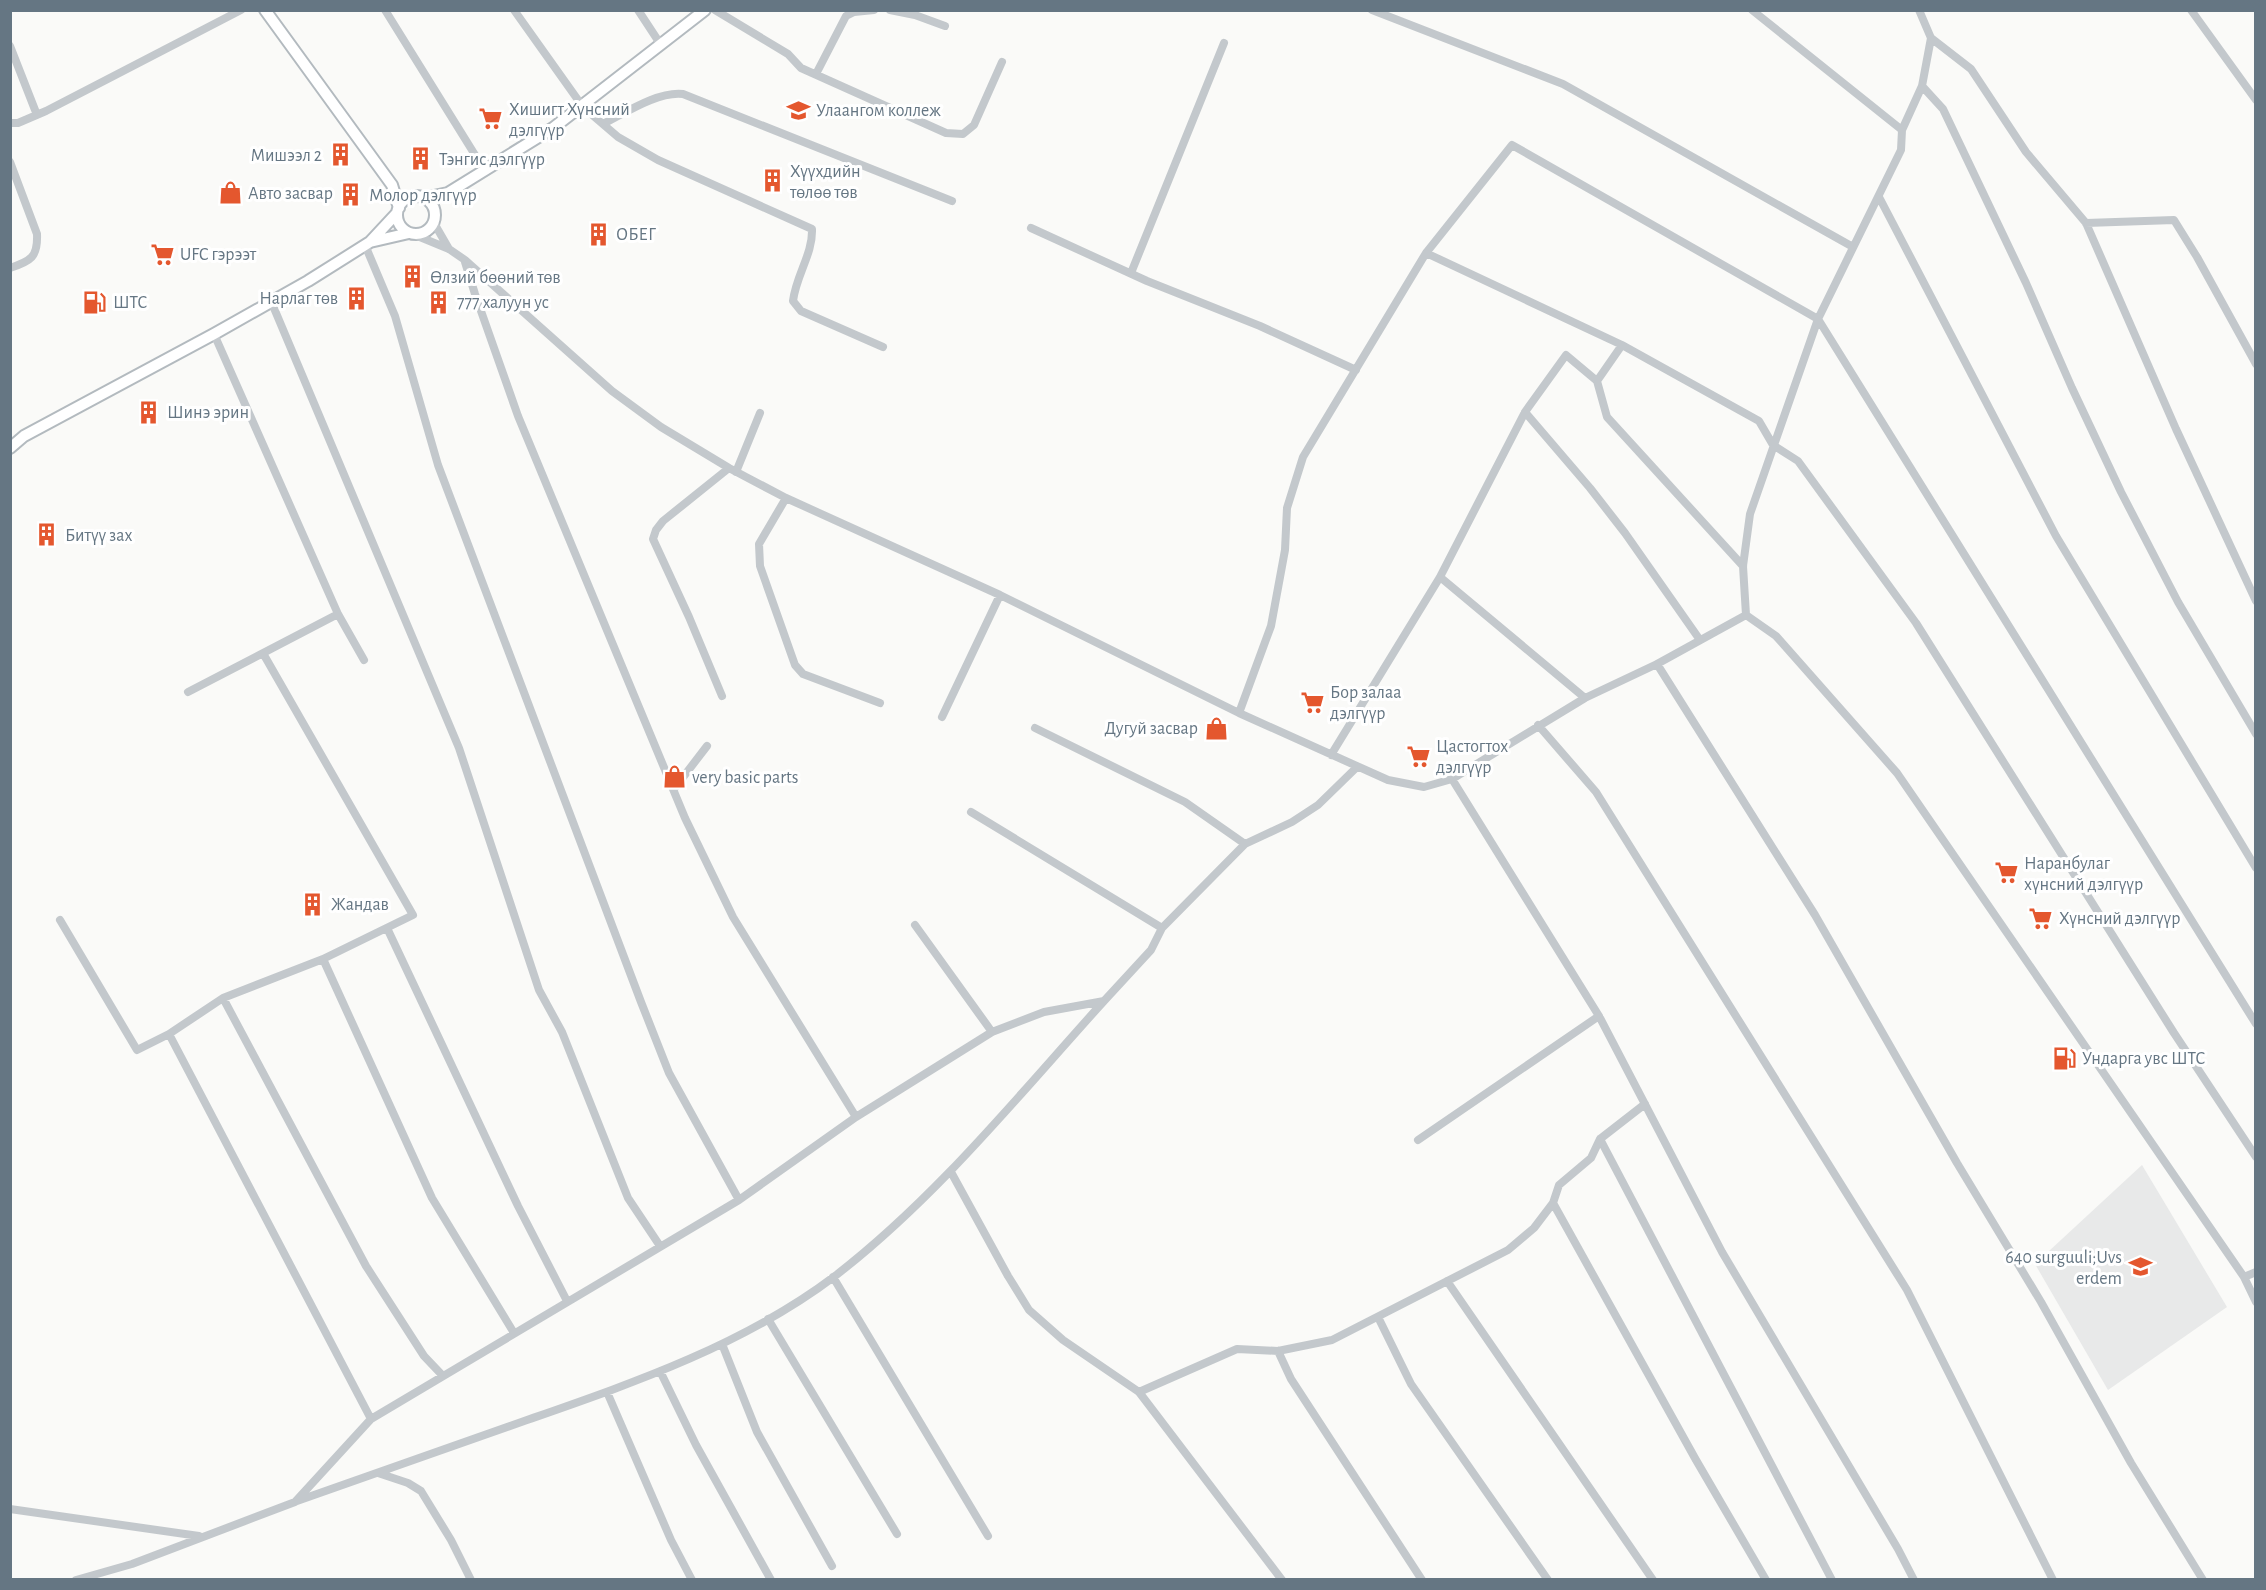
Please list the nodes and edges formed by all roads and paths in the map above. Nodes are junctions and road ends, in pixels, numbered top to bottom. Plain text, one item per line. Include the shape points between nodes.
1 (241, 10) edge
2 (265, 10) edge
3 (385, 10) edge
4 (514, 10) edge
5 (638, 10) edge
6 (705, 10) edge
7 (715, 10) edge
8 (874, 10) edge
9 (890, 10) edge
10 (1372, 10) edge
11 (1752, 10) edge
12 (1919, 10) edge
13 (2191, 10) edge
14 (945, 26) dead end
15 (1931, 38) junction
16 (1224, 44) dead end
17 (661, 45) junction
18 (10, 46) edge
19 (1002, 62) dead end
20 (816, 74) junction
21 (1922, 86) junction
22 (2256, 100) edge
23 (583, 107) junction
24 (37, 115) junction
25 (10, 123) edge
26 (603, 124) junction
27 (1902, 130) junction
28 (10, 162) edge
29 (485, 171) junction
30 (392, 185) junction
31 (448, 193) junction
32 (419, 197) junction
33 (1880, 197) junction
34 (952, 201) dead end
35 (398, 211) junction
36 (435, 220) junction
37 (2086, 223) junction
38 (1031, 228) dead end
39 (412, 234) junction
40 (368, 244) junction
41 (1853, 247) junction
42 (449, 249) junction
43 (1426, 254) junction
44 (465, 260) junction
45 (10, 268) edge
46 (1131, 273) junction
47 (271, 302) junction
48 (1818, 319) junction
49 (214, 334) junction
50 (1622, 345) junction
51 (883, 347) dead end
52 (2256, 364) edge
53 (1356, 370) junction
54 (1597, 381) junction
55 (1525, 412) junction
56 (759, 413) dead end
57 (24, 436) junction
58 (10, 438) edge
59 (1773, 445) junction
60 (10, 448) edge
61 (732, 470) junction
62 (786, 498) junction
63 (1743, 566) junction
64 (1440, 577) junction
65 (1000, 595) junction
66 (2256, 601) edge
67 (338, 615) junction
68 (1746, 615) junction
69 (1700, 640) junction
70 (264, 655) junction
71 (364, 660) dead end
72 (1657, 664) junction
73 (188, 692) dead end
74 (722, 696) dead end
75 (1585, 698) junction
76 (880, 703) dead end
77 (1239, 713) junction
78 (942, 717) dead end
79 (1538, 725) junction
80 (1035, 728) dead end
81 (2256, 734) edge
82 (707, 746) dead end
83 (1331, 755) junction
84 (1357, 767) junction
85 (1452, 779) junction
86 (674, 789) junction
87 (970, 812) dead end
88 (1245, 844) junction
89 (2256, 868) edge
90 (60, 920) dead end
91 (915, 925) dead end
92 (387, 928) junction
93 (1162, 928) junction
94 (322, 959) junction
95 (224, 998) junction
96 (1104, 1001) junction
97 (1599, 1016) junction
98 (2256, 1024) edge
99 (992, 1032) junction
100 (169, 1034) junction
101 (1646, 1104) junction
102 (856, 1117) junction
103 (1600, 1139) junction
104 (1418, 1140) dead end
105 (2256, 1157) edge
106 (951, 1172) junction
107 (739, 1200) junction
108 (1554, 1203) junction
109 (660, 1246) junction
110 (2256, 1272) edge
111 (833, 1277) junction
112 (2244, 1277) junction
113 (1447, 1281) junction
114 (567, 1301) junction
115 (2256, 1302) edge
116 (1378, 1317) junction
117 (768, 1319) junction
118 (514, 1333) junction
119 (722, 1344) junction
120 (1278, 1351) junction
121 (660, 1371) junction
122 (443, 1376) junction
123 (607, 1392) junction
124 (1139, 1392) junction
125 (371, 1419) junction
126 (378, 1473) junction
127 (296, 1502) junction
128 (10, 1509) edge
129 (897, 1534) dead end
130 (988, 1536) dead end
131 (202, 1537) junction
132 (831, 1566) dead end
133 (76, 1580) edge
134 (471, 1580) edge
135 (692, 1580) edge
136 (771, 1580) edge
137 (1281, 1580) edge
138 (1422, 1580) edge
139 (1548, 1580) edge
140 (1653, 1580) edge
141 (1766, 1580) edge
142 (1832, 1580) edge
143 (1914, 1580) edge
144 (2053, 1580) edge
145 (2203, 1580) edge

1 - 24 street
2 - 30 street
3 - 29 street
4 - 23 street
5 - 17 street
6 - 17 street
7 - 20 street
8 - 20 street via 846,16
9 - 14 street
10 - 41 street via 1563,84
11 - 27 street
12 - 15 street
13 - 22 street
15 - 21 street
15 - 37 street via 1971,69 2026,152
16 - 46 street
17 - 23 street
18 - 24 street
19 - 20 street via 974,125 963,134 946,133
21 - 27 street
21 - 81 street via 1943,109 2121,492 2178,602
23 - 26 street
23 - 29 street
24 - 25 street
26 - 34 street via 663,95 682,94
26 - 51 street via 618,138 658,160 812,229 813,242 794,285 793,301 801,311
27 - 33 street via 1901,150
28 - 45 street via 37,234 35,253 29,262
29 - 31 street
30 - 32 street
30 - 35 street
31 - 32 street
31 - 36 street
32 - 35 street via 405,200
32 - 36 street via 433,206
33 - 41 street
33 - 89 street via 2056,536
35 - 39 street via 400,225
35 - 40 street
36 - 39 street via 427,232
36 - 42 street
37 - 52 street via 2175,220
37 - 66 street
38 - 46 street
39 - 40 street
39 - 42 street
40 - 47 street
40 - 107 street via 395,316 438,465 641,1002 669,1073
41 - 48 street
42 - 44 street
43 - 48 street via 1512,145
43 - 50 street
43 - 53 street
44 - 61 street via 612,391 661,427
44 - 86 street via 518,416
46 - 53 street
47 - 49 street
47 - 109 street via 459,748 539,990 562,1032 628,1198
48 - 59 street
48 - 98 street
49 - 57 street
49 - 67 street
50 - 54 street
50 - 59 street via 1759,421
53 - 77 street via 1304,457 1287,508 1285,550 1271,626
54 - 55 street via 1566,355
54 - 63 street via 1607,417
55 - 64 street
55 - 69 street via 1625,533
56 - 61 street
57 - 58 street
57 - 60 street
59 - 63 street via 1750,514
59 - 105 street via 1798,461 1916,623
61 - 62 street
61 - 74 street via 663,521 653,539
62 - 65 street
62 - 76 street via 759,544 760,566 795,665 803,674
63 - 68 street
64 - 75 street
64 - 83 street
65 - 77 street
65 - 78 street
67 - 70 street
67 - 71 street
68 - 69 street
68 - 112 street via 1776,636 1897,773
69 - 72 street
70 - 73 street
70 - 92 street via 413,915
72 - 75 street
72 - 145 street via 1815,915 2131,1464
75 - 79 street
77 - 83 street
79 - 85 street
79 - 144 street via 1596,792 1907,1290
80 - 88 street via 1185,802
82 - 86 street
83 - 84 street
84 - 85 street via 1408,786 1424,787
84 - 88 street via 1318,805
85 - 97 street
86 - 102 street via 733,917
87 - 93 street
88 - 93 street
90 - 100 street via 136,1050
91 - 99 street
92 - 94 street
92 - 114 street
93 - 96 street via 1151,950
94 - 95 street
94 - 118 street via 432,1198
95 - 100 street
95 - 122 street via 366,1266 423,1356
96 - 99 street via 1044,1012
96 - 106 street
97 - 101 street
97 - 104 street
99 - 102 street
100 - 125 street
101 - 103 street
101 - 143 street via 1722,1252
102 - 107 street
103 - 108 street via 1591,1158 1559,1185
103 - 142 street
106 - 111 street via 887,1234
106 - 124 street via 1029,1310 1063,1340
107 - 109 street
108 - 113 street via 1534,1228 1508,1250
108 - 141 street
109 - 114 street
110 - 112 street
111 - 117 street
111 - 130 street
112 - 115 street
113 - 116 street
113 - 140 street
114 - 118 street
116 - 120 street via 1332,1340
116 - 139 street via 1411,1384
117 - 119 street
117 - 129 street
118 - 122 street
119 - 121 street
119 - 132 street via 757,1432
120 - 124 street via 1237,1349
120 - 138 street via 1291,1379
121 - 123 street
121 - 136 street
122 - 125 street
123 - 126 street
123 - 135 street
124 - 137 street
125 - 127 street
126 - 127 street
126 - 134 street via 421,1491
127 - 131 street
128 - 131 street
131 - 133 street

